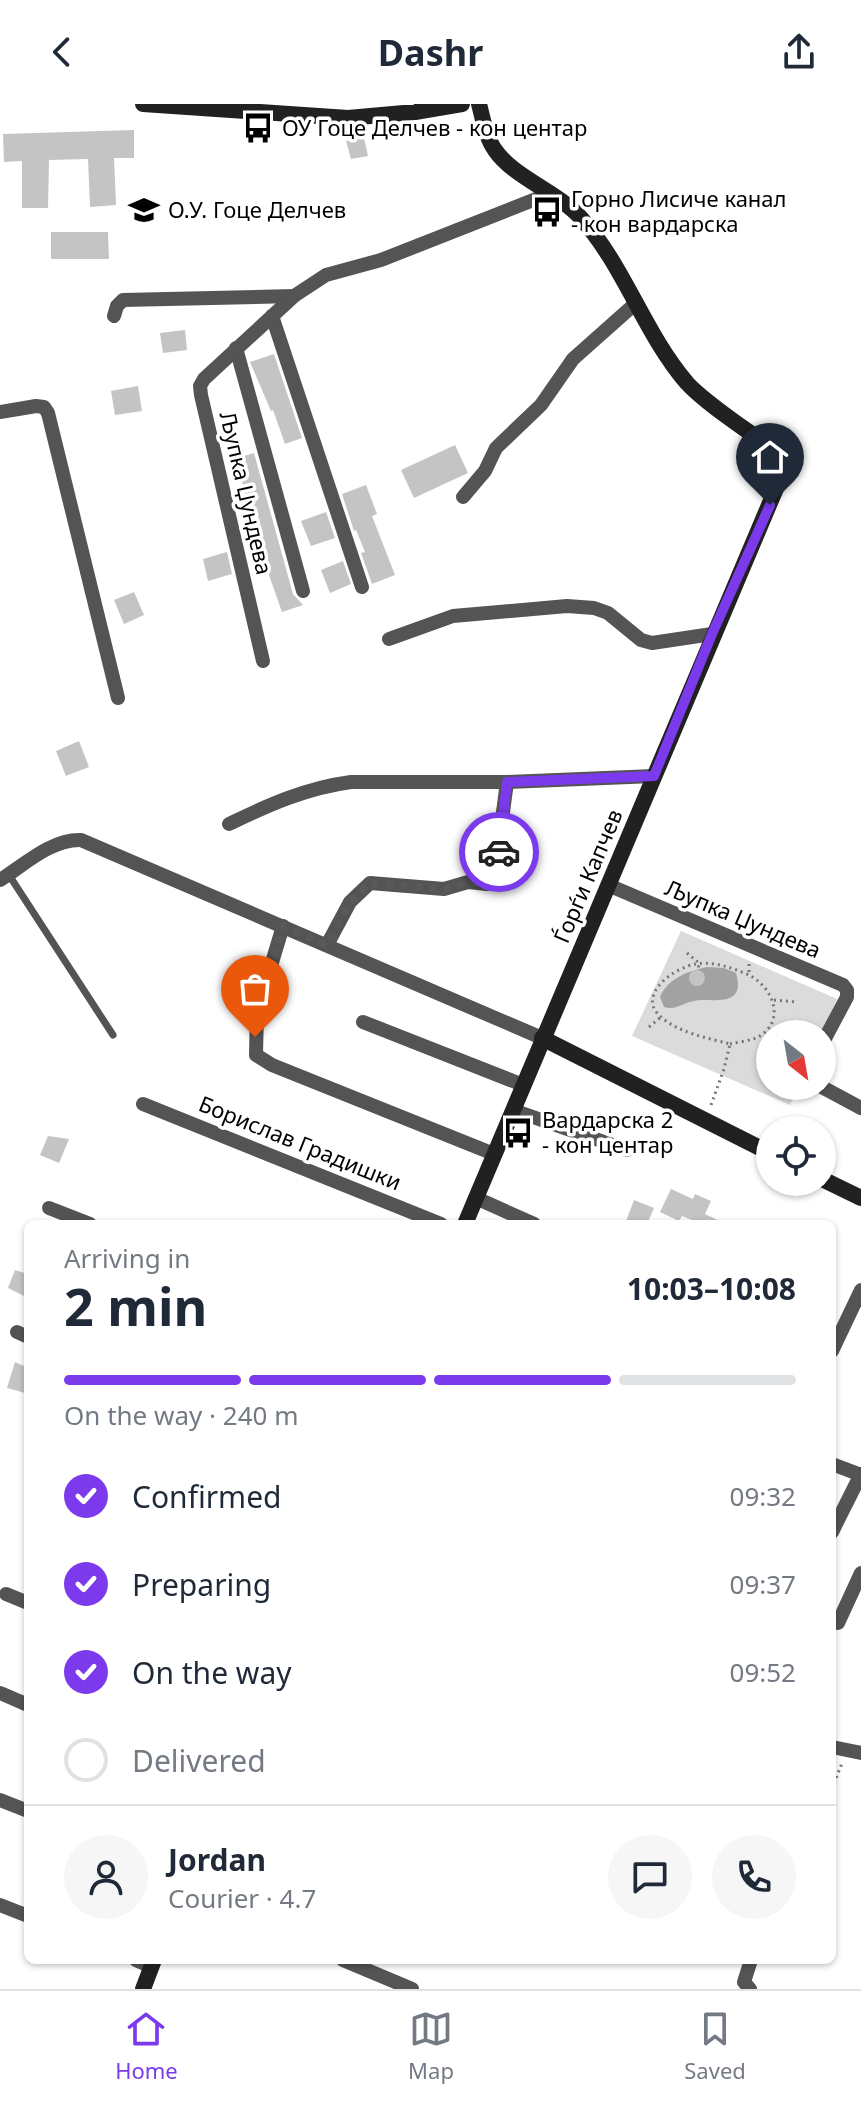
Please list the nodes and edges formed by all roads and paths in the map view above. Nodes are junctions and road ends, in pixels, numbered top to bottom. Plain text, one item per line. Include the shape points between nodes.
1 (143, 104) edge
2 (462, 104) edge
3 (479, 104) edge
4 (247, 108) edge
5 (416, 108) edge
6 (551, 193) junction
7 (294, 296) junction
8 (636, 303) junction
9 (114, 316) dead end
10 (272, 316) junction
11 (236, 348) junction
12 (0, 412) edge
13 (463, 497) dead end
14 (362, 587) dead end
15 (303, 591) dead end
16 (712, 634) junction
17 (389, 639) dead end
18 (263, 661) dead end
19 (118, 698) dead end
20 (654, 776) junction
21 (507, 782) junction
22 (229, 824) dead end
23 (4, 877) edge
24 (608, 885) junction
25 (283, 926) junction
26 (327, 945) junction
27 (749, 945) junction
28 (687, 953) dead end
29 (699, 963) junction
30 (698, 971) dead end
31 (749, 975) junction
32 (861, 983) edge
33 (843, 985) junction
34 (774, 1000) junction
35 (796, 1002) dead end
36 (661, 1017) junction
37 (834, 1020) edge
38 (363, 1022) dead end
39 (649, 1027) dead end
40 (113, 1035) dead end
41 (542, 1038) junction
42 (730, 1044) junction
43 (523, 1085) junction
44 (836, 1095) edge
45 (143, 1104) dead end
46 (861, 1108) edge
47 (513, 1110) junction
48 (706, 1120) junction
49 (756, 1146) edge
50 (627, 1150) dead end
51 (494, 1154) junction
52 (836, 1186) edge
53 (476, 1198) junction
54 (861, 1198) edge
55 (49, 1208) dead end
56 (80, 1220) edge
57 (431, 1220) edge
58 (467, 1220) edge
59 (525, 1220) edge
60 (861, 1290) edge
61 (836, 1343) edge
62 (836, 1466) edge
63 (861, 1475) edge
64 (836, 1524) edge
65 (861, 1573) edge
66 (6, 1594) dead end
67 (24, 1601) edge
68 (838, 1623) dead end
69 (0, 1693) edge
70 (24, 1703) edge
71 (846, 1750) edge
72 (836, 1778) edge
73 (0, 1800) edge
74 (24, 1809) edge
75 (0, 1905) edge
76 (24, 1914) edge
77 (153, 1964) edge
78 (353, 1964) edge
79 (750, 1964) edge
80 (143, 1989) edge
81 (412, 1989) edge
82 (750, 1989) edge

1 - 4 street
2 - 5 street
3 - 6 street, Ѓорѓи Капчев via 493,149
4 - 5 street via 348,118
6 - 7 street, Љупка Џундева via 381,260 334,272
6 - 8 street, Ѓорѓи Капчев via 581,218
7 - 9 street, Љупка Џундева via 123,300
7 - 10 street, Љупка Џундева
8 - 13 street via 573,359 541,405 496,448
8 - 16 street, Ѓорѓи Капчев via 689,385 780,456 783,472
10 - 11 street, Љупка Џундева
10 - 14 street
11 - 15 street, Љупка Џундева
11 - 18 street, Љупка Џундева via 200,386
12 - 19 street via 36,406 48,413
16 - 17 street via 652,643 608,613 567,606 453,616
16 - 20 street, Ѓорѓи Капчев
20 - 21 street
20 - 24 street, Ѓорѓи Капчев
21 - 22 street via 325,785
21 - 26 street via 494,880 444,889 370,883 350,902
23 - 25 street via 56,844 81,840
23 - 40 lane
24 - 27 street, Љупка Џундева
24 - 41 street, Ѓорѓи Капчев
25 - 26 street
25 - 51 street via 257,1012 256,1055
26 - 41 street
27 - 31 path
27 - 33 street, Љупка Џундева
28 - 29 path
29 - 30 path
29 - 31 path via 725,965
29 - 36 path via 669,973 658,986 653,1008
31 - 34 path
32 - 33 street
33 - 37 street via 848,994
34 - 35 path
34 - 42 path via 766,1029
36 - 39 path
36 - 42 path
38 - 43 street
41 - 43 street, Ѓорѓи Капчев
41 - 48 street
42 - 48 path
43 - 47 street, Ѓорѓи Капчев
44 - 46 street
45 - 57 street, Борислав Градишки
47 - 50 street
47 - 51 street, Ѓорѓи Капчев
48 - 49 street
51 - 53 street, Ѓорѓи Капчев
52 - 54 street
53 - 58 street, Ѓорѓи Капчев
53 - 59 street
55 - 56 street
60 - 61 street
62 - 63 street
63 - 64 street
65 - 68 street
66 - 67 street
69 - 70 street
71 - 72 path
73 - 74 street
75 - 76 street
77 - 80 street
78 - 81 street
79 - 82 street via 744,1982

